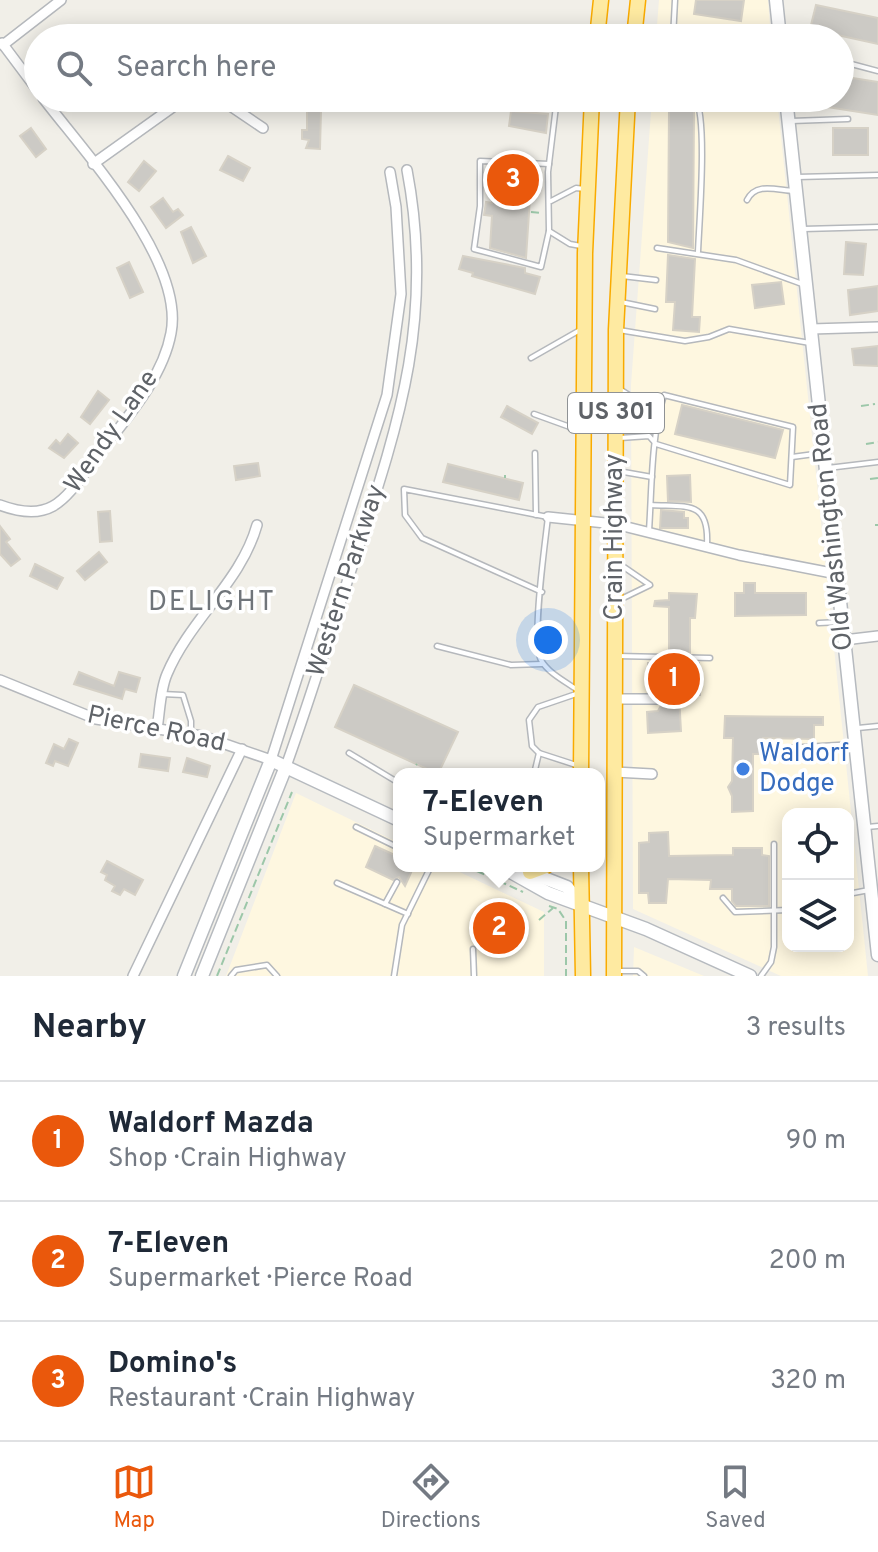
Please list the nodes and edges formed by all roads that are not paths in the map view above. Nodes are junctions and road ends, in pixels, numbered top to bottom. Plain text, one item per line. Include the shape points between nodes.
1 (61, 0) edge
2 (601, 0) edge
3 (638, 0) edge
4 (675, 0) edge
5 (776, 0) edge
6 (28, 24) edge
7 (598, 24) edge
8 (636, 24) edge
9 (674, 24) edge
10 (779, 24) edge
11 (24, 27) edge
12 (2, 43) edge
13 (854, 65) edge
14 (878, 71) edge
15 (24, 72) edge
16 (54, 112) edge
17 (166, 112) edge
18 (239, 112) edge
19 (555, 112) edge
20 (591, 112) edge
21 (627, 112) edge
22 (700, 112) edge
23 (788, 112) edge
24 (848, 119) dead end
25 (789, 121) junction
26 (263, 128) dead end
27 (93, 164) junction
28 (549, 164) junction
29 (407, 170) dead end
30 (390, 172) dead end
31 (878, 175) edge
32 (795, 177) junction
33 (588, 189) junction
34 (796, 191) junction
35 (747, 200) dead end
36 (551, 201) junction
37 (878, 227) edge
38 (800, 229) junction
39 (549, 231) junction
40 (585, 246) junction
41 (657, 248) dead end
42 (698, 252) junction
43 (620, 276) junction
44 (656, 280) dead end
45 (807, 286) junction
46 (619, 302) junction
47 (655, 309) dead end
48 (585, 327) junction
49 (878, 327) edge
50 (811, 329) junction
51 (616, 330) junction
52 (813, 343) junction
53 (531, 358) dead end
54 (616, 386) junction
55 (658, 413) junction
56 (534, 414) dead end
57 (584, 432) junction
58 (615, 438) junction
59 (656, 444) junction
60 (824, 452) junction
61 (535, 453) dead end
62 (792, 457) junction
63 (878, 462) edge
64 (826, 468) junction
65 (615, 470) junction
66 (653, 477) junction
67 (0, 505) edge
68 (651, 505) junction
69 (536, 515) junction
70 (548, 517) junction
71 (582, 522) junction
72 (615, 524) junction
73 (257, 525) dead end
74 (649, 533) junction
75 (707, 547) junction
76 (615, 561) junction
77 (837, 574) junction
78 (542, 592) junction
79 (615, 602) junction
80 (842, 622) junction
81 (819, 623) dead end
82 (878, 636) edge
83 (844, 640) junction
84 (437, 646) dead end
85 (615, 656) junction
86 (710, 658) dead end
87 (542, 664) junction
88 (0, 680) edge
89 (581, 692) junction
90 (162, 694) junction
91 (615, 699) junction
92 (657, 699) dead end
93 (878, 726) edge
94 (855, 728) junction
95 (157, 729) junction
96 (191, 734) junction
97 (857, 744) junction
98 (786, 748) dead end
99 (242, 749) junction
100 (349, 753) dead end
101 (539, 753) junction
102 (271, 760) junction
103 (535, 768) edge
104 (576, 768) edge
105 (581, 768) edge
106 (285, 769) junction
107 (615, 772) junction
108 (652, 774) dead end
109 (393, 781) edge
110 (393, 817) edge
111 (871, 826) edge
112 (356, 827) dead end
113 (872, 842) edge
114 (774, 844) dead end
115 (393, 845) edge
116 (428, 872) edge
117 (522, 872) edge
118 (581, 872) edge
119 (397, 882) dead end
120 (337, 883) dead end
121 (875, 889) edge
122 (854, 893) edge
123 (723, 898) dead end
124 (581, 903) junction
125 (385, 904) junction
126 (782, 911) edge
127 (776, 912) junction
128 (408, 914) junction
129 (614, 917) junction
130 (473, 949) dead end
131 (878, 955) edge
132 (583, 969) edge
133 (614, 973) edge
134 (133, 976) edge
135 (184, 976) edge
136 (202, 976) edge
137 (231, 976) edge
138 (277, 976) edge
139 (394, 976) edge
140 (474, 976) edge
141 (573, 976) edge
142 (644, 976) edge
143 (750, 976) edge
144 (761, 976) edge

1 - 6 street
2 - 7 highway
3 - 8 highway
4 - 9 lane
5 - 10 main road
11 - 12 street
12 - 15 street
13 - 14 lane
16 - 27 street, Wendy Lane
17 - 27 street
18 - 26 street
19 - 28 lane
20 - 33 highway, Crain Highway / US 301
21 - 43 highway, Crain Highway / US 301
22 - 42 lane
23 - 25 main road, Old Washington Road
24 - 25 lane
25 - 32 main road, Old Washington Road
27 - 67 street, Wendy Lane via 160,264 171,296 171,335 146,389 65,499 35,512
28 - 36 lane
28 - 39 lane via 480,161 474,249 541,267
29 - 106 street, Western Parkway via 419,289 410,373 391,447
30 - 102 street, Western Parkway via 401,294 387,395
31 - 32 lane
32 - 34 main road, Old Washington Road
33 - 36 lane via 576,188
33 - 40 highway, Crain Highway / US 301
34 - 35 lane via 759,188
34 - 38 main road, Old Washington Road
36 - 39 lane
37 - 38 lane
38 - 45 main road, Old Washington Road
39 - 40 lane
40 - 48 highway, Crain Highway / US 301
41 - 42 lane
42 - 45 lane
43 - 44 lane
43 - 46 highway, Crain Highway / US 301
45 - 50 main road, Old Washington Road
46 - 47 lane
46 - 51 highway, Crain Highway / US 301
48 - 53 lane
48 - 57 highway, Crain Highway / US 301
49 - 50 street
50 - 52 main road, Old Washington Road
51 - 52 lane via 685,341 729,329
51 - 54 highway, Crain Highway / US 301
52 - 60 main road, Old Washington Road
54 - 55 lane
54 - 58 highway, Crain Highway / US 301
55 - 59 lane
55 - 62 lane via 664,395 793,427
56 - 57 lane
57 - 71 highway, Crain Highway / US 301
58 - 59 lane via 649,436
58 - 65 highway, Crain Highway / US 301
59 - 62 lane via 790,485
59 - 66 lane
60 - 62 lane
60 - 64 main road, Old Washington Road
61 - 69 lane
63 - 64 lane
64 - 77 main road, Old Washington Road
65 - 66 lane
65 - 72 highway, Crain Highway / US 301
66 - 68 lane
68 - 74 lane
68 - 75 lane via 702,513 708,524
69 - 70 lane
69 - 78 lane via 404,489 405,515 422,538
70 - 71 street
70 - 78 lane
71 - 72 street
71 - 89 highway, Crain Highway / US 301
72 - 74 street
72 - 76 highway, Crain Highway / US 301
73 - 90 street via 249,553 184,641 165,676
74 - 75 street
75 - 77 street
76 - 79 highway, Crain Highway / US 301
76 - 79 lane via 650,585
77 - 80 main road, Old Washington Road
78 - 87 lane via 537,651
79 - 85 highway, Crain Highway / US 301
80 - 81 lane
80 - 83 main road, Old Washington Road
82 - 83 street
83 - 94 main road, Old Washington Road
84 - 87 lane via 511,665
85 - 86 lane
85 - 91 highway, Crain Highway / US 301
87 - 89 lane
88 - 95 street, Pierce Road via 96,719
89 - 101 lane via 532,713 528,738
89 - 105 highway, Crain Highway / US 301
90 - 95 street
90 - 96 lane via 183,695
91 - 92 street
91 - 107 highway, Crain Highway / US 301
93 - 94 lane
94 - 97 main road, Old Washington Road
95 - 96 street, Pierce Road
96 - 99 street, Pierce Road
97 - 98 lane
97 - 111 main road, Old Washington Road
99 - 102 street, Pierce Road
99 - 134 street
100 - 109 lane
101 - 103 lane
101 - 104 lane
102 - 106 main road, Pierce Road
102 - 135 main road, Western Parkway
106 - 110 main road, Pierce Road
106 - 136 main road, Western Parkway
107 - 108 street
107 - 129 highway, Crain Highway / US 301
111 - 113 main road, Old Washington Road
112 - 115 lane
113 - 121 main road, Old Washington Road
114 - 127 lane
116 - 128 lane
117 - 124 main road via 567,887
118 - 124 highway
119 - 125 lane
120 - 125 lane
121 - 122 lane
121 - 131 main road, Old Washington Road
123 - 127 lane via 735,912
124 - 129 main road
124 - 132 highway
125 - 128 lane
126 - 127 lane
127 - 144 lane via 771,962
128 - 139 lane
129 - 133 highway, Crain Highway / US 301
129 - 143 main road
130 - 140 lane
132 - 141 lane
133 - 142 lane via 638,971
137 - 138 lane via 236,970 267,965

